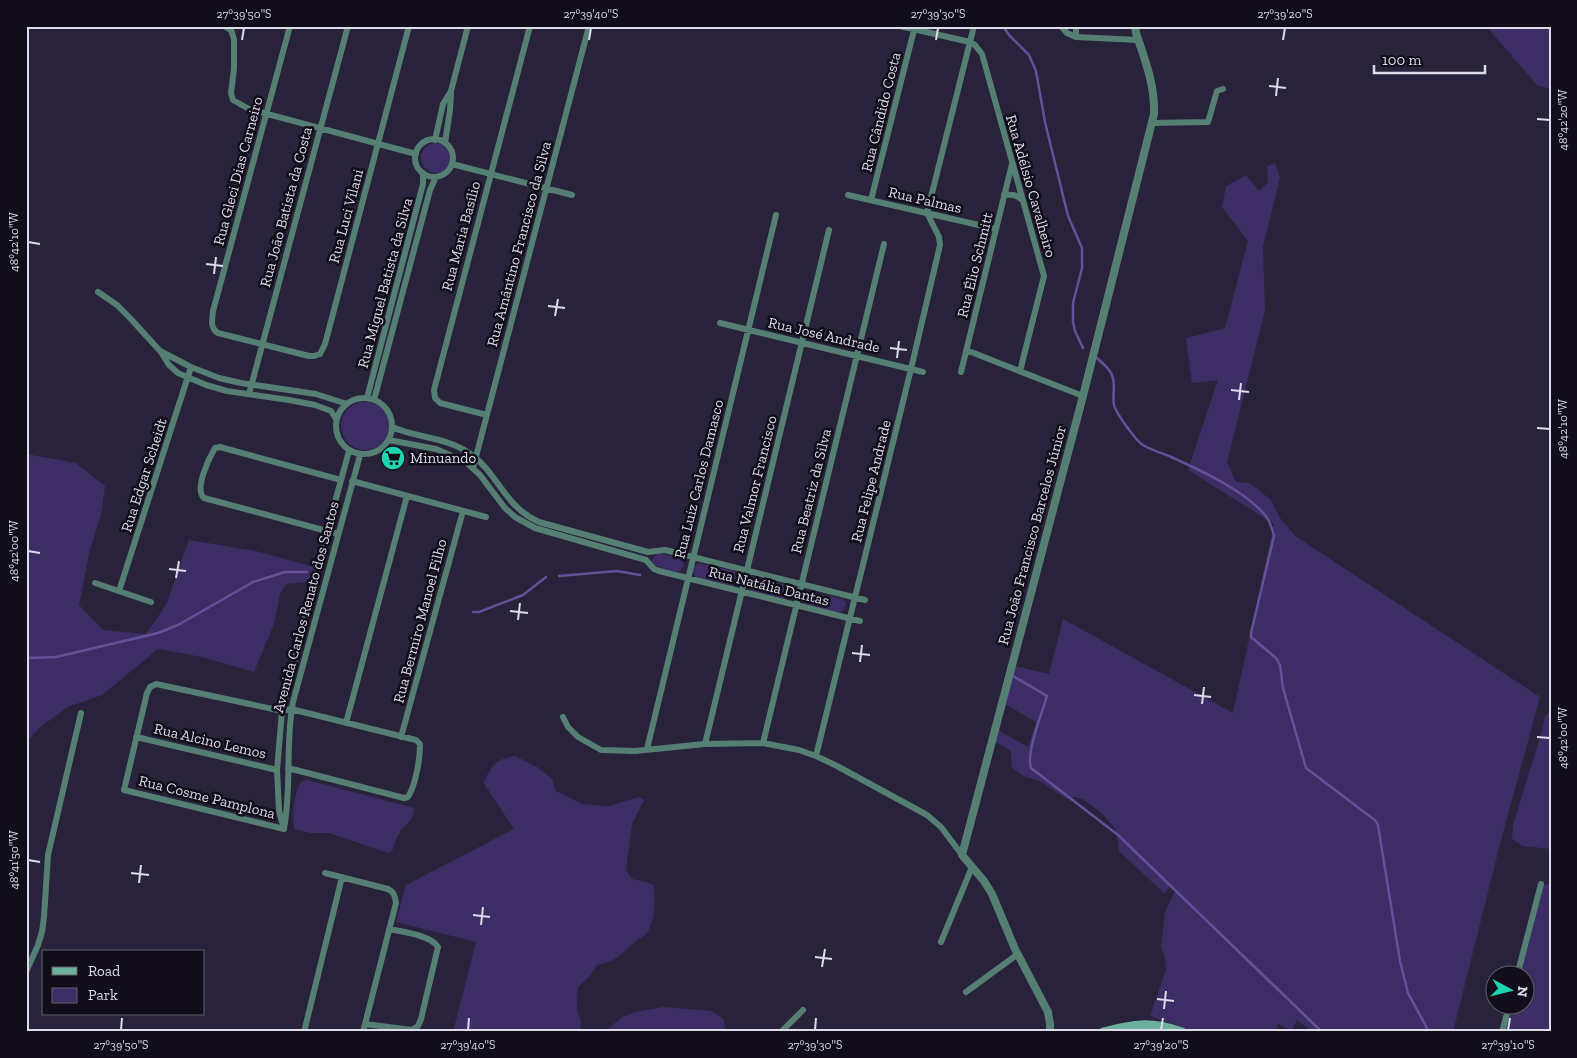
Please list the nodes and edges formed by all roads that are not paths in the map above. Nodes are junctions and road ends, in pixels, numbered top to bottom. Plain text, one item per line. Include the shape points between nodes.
1 (224, 26) edge
2 (290, 26) edge
3 (348, 26) edge
4 (409, 26) edge
5 (468, 26) edge
6 (530, 26) edge
7 (589, 26) edge
8 (900, 26) edge
9 (974, 26) edge
10 (1061, 26) edge
11 (1076, 26) edge
12 (1135, 26) edge
13 (914, 30) junction
14 (1076, 37) junction
15 (1138, 40) junction
16 (970, 42) junction
17 (1223, 88) dead end
18 (451, 91) junction
19 (266, 114) junction
20 (1152, 123) junction
21 (320, 128) junction
22 (435, 140) junction
23 (444, 143) junction
24 (378, 144) junction
25 (416, 154) junction
26 (452, 164) junction
27 (1012, 164) junction
28 (423, 173) junction
29 (491, 174) junction
30 (436, 177) junction
31 (547, 188) junction
32 (572, 195) dead end
33 (848, 195) dead end
34 (1004, 195) junction
35 (871, 200) junction
36 (1023, 200) junction
37 (927, 213) junction
38 (776, 215) dead end
39 (996, 229) junction
40 (829, 230) dead end
41 (884, 244) dead end
42 (98, 292) dead end
43 (720, 323) dead end
44 (748, 330) junction
45 (802, 343) junction
46 (262, 345) junction
47 (966, 350) junction
48 (161, 352) junction
49 (857, 356) junction
50 (191, 367) junction
51 (911, 369) junction
52 (1020, 371) junction
53 (923, 372) dead end
54 (961, 372) dead end
55 (188, 378) junction
56 (251, 384) junction
57 (249, 394) junction
58 (1083, 396) junction
59 (371, 399) junction
60 (347, 404) junction
61 (487, 415) junction
62 (336, 419) junction
63 (392, 427) junction
64 (389, 440) junction
65 (349, 451) junction
66 (360, 455) junction
67 (475, 458) junction
68 (473, 468) junction
69 (341, 480) junction
70 (352, 481) junction
71 (407, 496) junction
72 (463, 511) junction
73 (486, 517) dead end
74 (327, 531) junction
75 (338, 534) junction
76 (648, 552) junction
77 (693, 557) junction
78 (646, 560) junction
79 (747, 570) junction
80 (688, 578) junction
81 (95, 583) dead end
82 (801, 584) junction
83 (119, 591) junction
84 (742, 592) junction
85 (855, 597) junction
86 (865, 600) dead end
87 (151, 602) dead end
88 (796, 606) junction
89 (850, 619) junction
90 (860, 621) dead end
91 (291, 710) junction
92 (282, 711) junction
93 (82, 714) dead end
94 (563, 717) dead end
95 (346, 723) junction
96 (136, 736) junction
97 (401, 737) junction
98 (763, 743) junction
99 (705, 744) junction
100 (647, 749) junction
101 (816, 756) junction
102 (288, 768) junction
103 (278, 770) junction
104 (284, 829) junction
105 (962, 855) junction
106 (972, 867) junction
107 (325, 873) dead end
108 (342, 877) junction
109 (1541, 884) dead end
110 (389, 929) junction
111 (941, 942) dead end
112 (1018, 954) junction
113 (1519, 966) edge
114 (26, 972) edge
115 (966, 992) dead end
116 (803, 1010) dead end
117 (1506, 1016) edge
118 (365, 1024) junction
119 (1180, 1031) edge
120 (304, 1032) edge
121 (363, 1032) edge
122 (781, 1032) edge
123 (1050, 1032) edge
124 (1103, 1032) edge
125 (1502, 1032) edge

1 - 19 street via 231,30 234,40 233,100
2 - 19 street, Rua Gleci Dias Carneiro
3 - 21 street, Rua João Batista da Costa
4 - 24 street, Rua Luci Vilani
5 - 18 street
6 - 29 street, Rua Maria Basílio
7 - 31 street, Rua Amântino Francisco da Silva
8 - 13 street
9 - 16 street
10 - 14 street
11 - 14 street
12 - 15 street, Rua João Francisco Barcelos Júnior
13 - 16 street
13 - 35 street, Rua Cândido Costa
14 - 15 street
15 - 20 street, Rua João Francisco Barcelos Júnior via 1154,91
16 - 27 street, Rua Adélsio Cavalheiro via 982,54
16 - 37 street
17 - 20 street via 1217,91 1208,122
18 - 22 street via 444,104
18 - 23 street
19 - 21 street
19 - 46 street, Rua Gleci Dias Carneiro via 212,324 218,333
20 - 58 street, Rua João Francisco Barcelos Júnior
21 - 24 street
21 - 46 street, Rua João Batista da Costa
22 - 23 street
22 - 25 street via 423,144
23 - 26 street via 452,152
24 - 25 street
24 - 46 street, Rua Luci Vilani via 324,349 320,354 309,356
25 - 28 street via 417,165
26 - 29 street
26 - 30 street via 446,173
27 - 34 street, Rua Élio Schmitt
27 - 36 street, Rua Adélsio Cavalheiro
28 - 30 street
28 - 59 street, Rua Miguel Batista da Silva
29 - 31 street
29 - 61 street, Rua Maria Basílio via 433,394 440,403
30 - 59 street, Rua Miguel Batista da Silva
31 - 32 street
31 - 61 street, Rua Amântino Francisco da Silva
33 - 35 street, Rua Palmas
34 - 36 street via 1011,194
34 - 39 street, Rua Élio Schmitt
35 - 37 street, Rua Palmas
36 - 52 street, Rua Adélsio Cavalheiro via 1044,276
37 - 39 street, Rua Palmas
37 - 51 street, Rua Felipe Andrade via 940,245
38 - 44 street, Rua Luiz Carlos Damasco
39 - 47 street, Rua Élio Schmitt
40 - 45 street, Rua Valmor Francisco
41 - 49 street, Rua Beatriz da Silva
42 - 48 street via 117,305
43 - 44 street, Rua José Andrade
44 - 45 street, Rua José Andrade
44 - 77 street, Rua Luiz Carlos Damasco
45 - 49 street, Rua José Andrade
45 - 79 street, Rua Valmor Francisco
46 - 56 street, Rua João Batista da Costa
47 - 52 street
47 - 54 street, Rua Élio Schmitt
48 - 50 street
48 - 55 street via 173,369
49 - 51 street, Rua José Andrade
49 - 82 street, Rua Beatriz da Silva
50 - 55 street, Rua Edgar Scheidt
50 - 56 street via 224,380
51 - 53 street, Rua José Andrade
51 - 85 street, Rua Felipe Andrade
52 - 58 street
55 - 57 street
55 - 83 street, Rua Edgar Scheidt
56 - 57 street, Rua João Batista da Costa
56 - 60 street via 316,394
57 - 62 street via 315,405 331,411
58 - 105 street, Rua João Francisco Barcelos Júnior
59 - 60 street via 353,400
59 - 63 street via 386,408
60 - 62 street
61 - 67 street, Rua Amântino Francisco da Silva
62 - 65 street via 336,434
63 - 64 street
63 - 67 street via 451,444
64 - 66 street via 376,452
64 - 68 street via 436,449
65 - 66 street
65 - 69 street, Avenida Carlos Renato dos Santos
66 - 70 street, Avenida Carlos Renato dos Santos
67 - 68 street, Rua Amântino Francisco da Silva
67 - 76 street via 515,507 530,518
68 - 78 street, Rua Natália Dantas via 505,508 524,523
69 - 74 street, Avenida Carlos Renato dos Santos
69 - 74 street via 220,447 215,448 201,482 201,495 208,499
70 - 71 street
70 - 75 street, Avenida Carlos Renato dos Santos
71 - 72 street
71 - 95 street
72 - 73 street
72 - 97 street, Rua Bermiro Manoel Filho
74 - 75 street
74 - 92 street, Avenida Carlos Renato dos Santos
75 - 91 street, Avenida Carlos Renato dos Santos
76 - 77 street via 665,550
76 - 78 street
77 - 79 street
77 - 80 street, Rua Luiz Carlos Damasco
78 - 80 street, Rua Natália Dantas via 654,569
79 - 82 street
79 - 84 street, Rua Valmor Francisco
80 - 84 street, Rua Natália Dantas
80 - 100 street, Rua Luiz Carlos Damasco
81 - 83 street
82 - 85 street
82 - 88 street, Rua Beatriz da Silva
83 - 87 street
84 - 88 street, Rua Natália Dantas
84 - 99 street, Rua Valmor Francisco
85 - 86 street
85 - 89 street, Rua Felipe Andrade
88 - 89 street, Rua Natália Dantas
88 - 98 street, Rua Beatriz da Silva
89 - 90 street, Rua Natália Dantas
89 - 101 street, Rua Felipe Andrade
91 - 92 street
91 - 95 street
91 - 102 street, Avenida Carlos Renato dos Santos
92 - 96 street via 156,684 150,687 145,698
92 - 103 street, Avenida Carlos Renato dos Santos
93 - 114 street via 48,854 42,932
94 - 100 street via 578,737 601,750
95 - 97 street
96 - 103 street, Rua Alcino Lemos
96 - 104 street, Rua Cosme Pamplona via 124,790
97 - 102 street via 420,744 420,758 408,797 401,798
98 - 99 street
98 - 101 street
99 - 100 street
101 - 105 street via 928,815
102 - 104 street, Avenida Carlos Renato dos Santos
103 - 104 street, Avenida Carlos Renato dos Santos via 279,812
105 - 106 street
106 - 111 street
106 - 112 street via 992,894
107 - 108 street
108 - 110 street via 392,891 396,903
108 - 120 street
109 - 113 street
110 - 118 street
110 - 118 street via 428,938 438,947 421,1020 412,1030
112 - 115 street
112 - 123 street via 1048,1012
116 - 122 street
117 - 125 street
118 - 121 street
119 - 124 main road via 1141,1024

